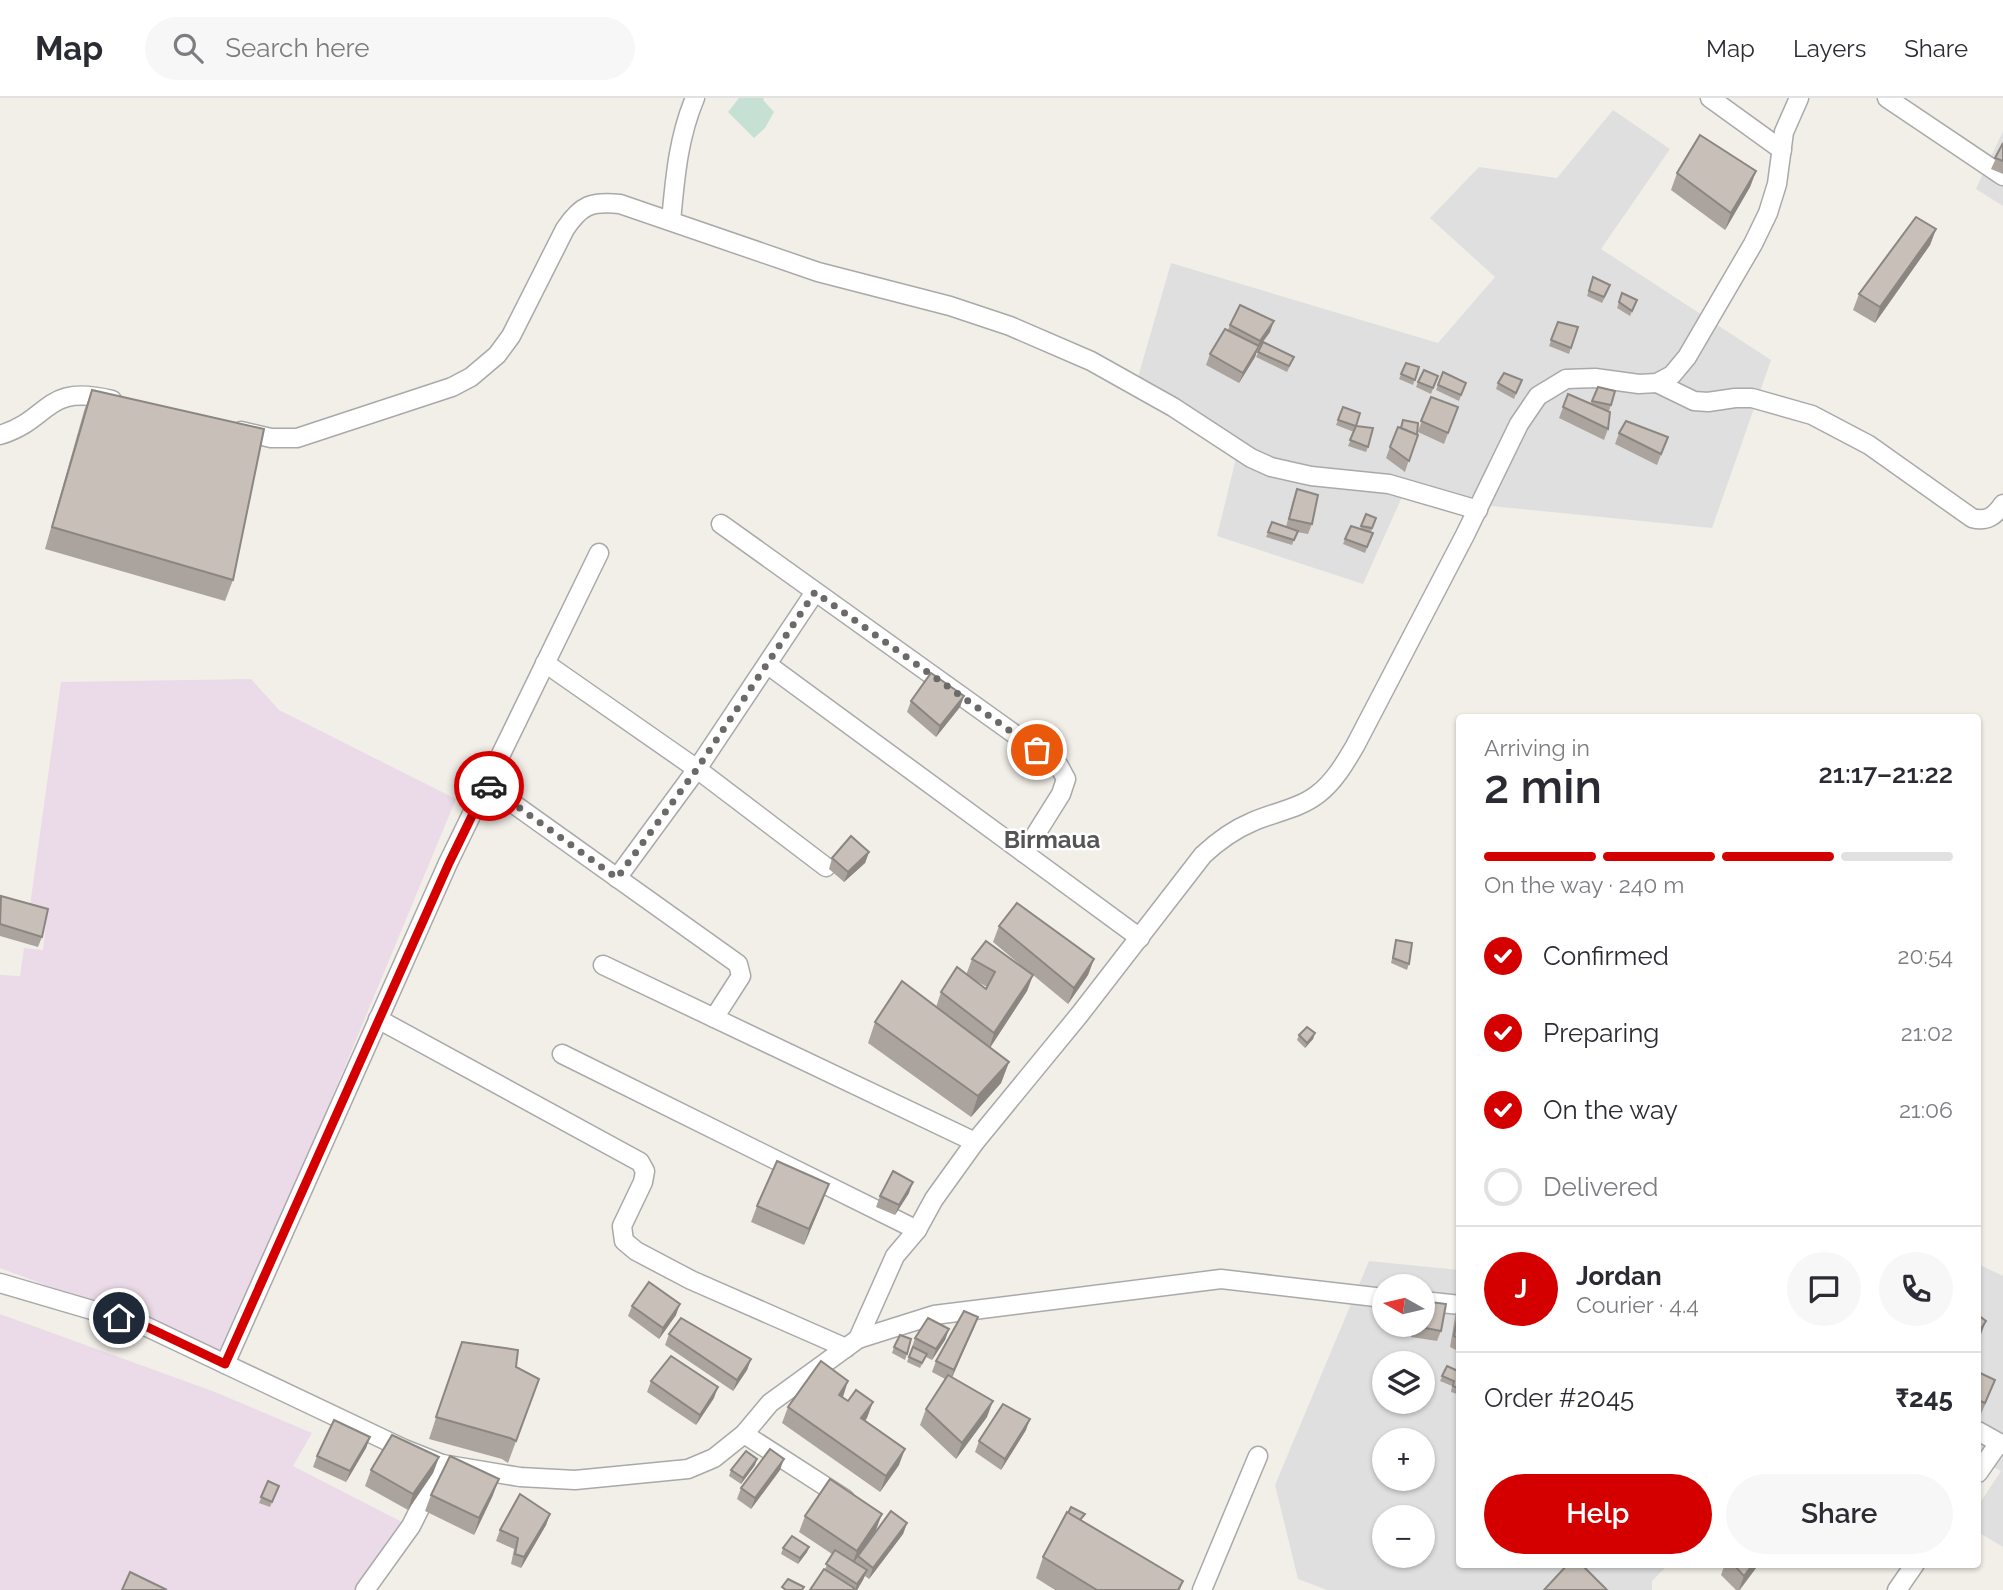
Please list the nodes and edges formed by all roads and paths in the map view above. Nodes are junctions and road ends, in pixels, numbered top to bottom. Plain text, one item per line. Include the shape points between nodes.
1 (695, 98) edge
2 (1710, 98) edge
3 (1799, 98) edge
4 (1887, 98) edge
5 (1782, 149) junction
6 (2003, 176) edge
7 (671, 221) junction
8 (1657, 383) junction
9 (122, 402) edge
10 (230, 428) edge
11 (0, 435) edge
12 (2003, 504) edge
13 (1478, 510) junction
14 (721, 524) dead end
15 (599, 553) dead end
16 (815, 592) junction
17 (545, 663) junction
18 (768, 665) junction
19 (697, 769) junction
20 (487, 785) junction
21 (1024, 853) junction
22 (826, 867) dead end
23 (617, 878) junction
24 (1140, 938) junction
25 (603, 965) dead end
26 (714, 1018) junction
27 (378, 1019) junction
28 (562, 1055) dead end
29 (975, 1142) junction
30 (917, 1230) junction
31 (0, 1283) edge
32 (1372, 1297) edge
33 (1435, 1302) edge
34 (1456, 1305) edge
35 (852, 1343) junction
36 (225, 1364) junction
37 (1981, 1433) edge
38 (744, 1434) junction
39 (2001, 1444) edge
40 (1258, 1456) dead end
41 (442, 1464) junction
42 (1981, 1469) edge
43 (857, 1506) edge
44 (1912, 1568) edge
45 (365, 1590) edge
46 (1202, 1590) edge
47 (1897, 1590) edge

1 - 7 street via 678,152
2 - 5 street
3 - 5 street
4 - 6 street
5 - 8 street via 1774,194 1753,244 1686,357 1672,375
7 - 10 street via 620,204 584,207 565,229 511,336 497,355 452,387 297,438 271,438
7 - 13 street via 818,272 950,306 1022,331 1091,361 1271,467 1390,484
8 - 12 street via 1694,401 1752,398 1812,415 1869,445 1972,517 1991,518
8 - 13 street via 1566,380 1538,396 1519,424
9 - 11 street via 66,396
13 - 24 street via 1337,774 1321,793 1304,803 1226,834 1203,855
14 - 16 street
15 - 17 street
16 - 18 street
16 - 21 street via 1059,766 1066,779 1061,794
17 - 19 street
17 - 20 street
18 - 19 street
18 - 21 street
19 - 22 street
19 - 23 street
20 - 23 street
20 - 27 street
21 - 24 street
23 - 26 street via 740,967 738,981
24 - 29 street
25 - 26 street
26 - 29 street
27 - 35 street via 640,1162 645,1171 643,1182 622,1226 629,1246 691,1280
27 - 36 street
28 - 30 street
29 - 30 street
30 - 35 street via 895,1256
31 - 36 street via 143,1325
32 - 35 street via 1221,1279 934,1315
33 - 34 street
35 - 38 street via 770,1403
36 - 41 street
37 - 39 street
38 - 41 street via 714,1458 688,1469 588,1479 520,1477
38 - 43 street
39 - 42 street
40 - 46 street
41 - 45 street via 411,1526
44 - 47 street

